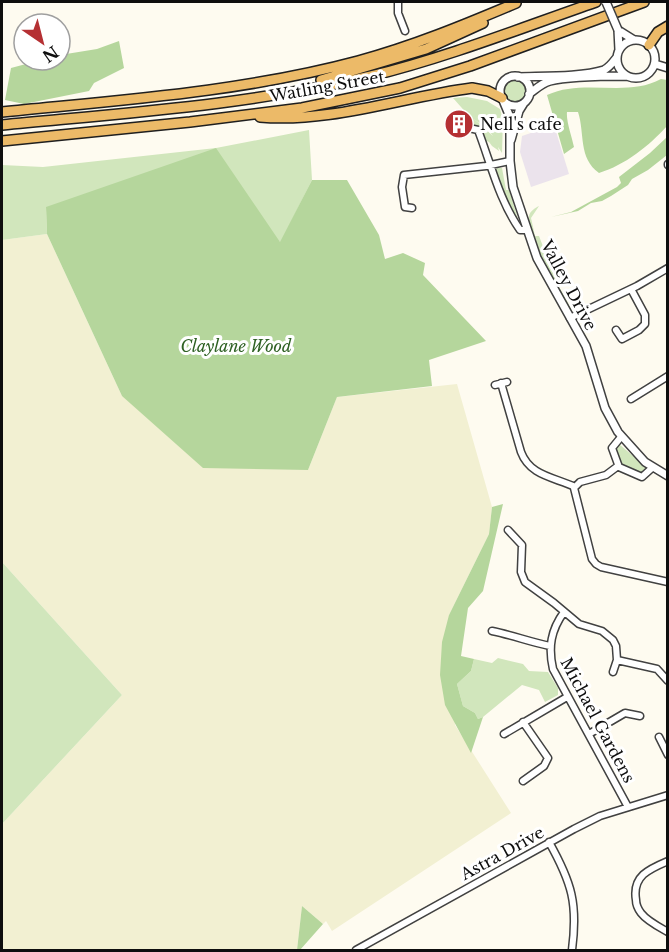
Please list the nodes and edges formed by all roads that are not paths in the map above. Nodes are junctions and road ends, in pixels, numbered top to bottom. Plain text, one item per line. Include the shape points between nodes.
1 (398, 2) edge
2 (517, 2) edge
3 (596, 2) edge
4 (606, 2) edge
5 (644, 2) edge
6 (668, 26) edge
7 (618, 30) junction
8 (405, 31) dead end
9 (634, 40) junction
10 (649, 45) junction
11 (618, 53) junction
12 (655, 64) junction
13 (668, 68) edge
14 (627, 76) junction
15 (518, 77) junction
16 (529, 94) junction
17 (255, 98) junction
18 (502, 98) junction
19 (524, 103) junction
20 (2, 112) edge
21 (240, 116) junction
22 (2, 125) edge
23 (469, 128) dead end
24 (2, 141) edge
25 (510, 142) junction
26 (510, 161) junction
27 (491, 166) junction
28 (405, 208) dead end
29 (526, 230) junction
30 (668, 268) edge
31 (631, 289) junction
32 (570, 318) junction
33 (615, 330) dead end
34 (668, 376) edge
35 (501, 383) dead end
36 (631, 399) dead end
37 (621, 437) junction
38 (618, 466) junction
39 (652, 468) junction
40 (668, 476) edge
41 (575, 487) junction
42 (508, 530) dead end
43 (668, 582) edge
44 (564, 612) junction
45 (492, 630) dead end
46 (550, 646) junction
47 (617, 660) junction
48 (613, 672) dead end
49 (668, 681) edge
50 (567, 697) junction
51 (640, 716) dead end
52 (523, 722) junction
53 (504, 734) dead end
54 (589, 734) junction
55 (659, 737) dead end
56 (668, 755) edge
57 (523, 781) dead end
58 (668, 795) edge
59 (628, 807) junction
60 (549, 842) junction
61 (668, 861) edge
62 (668, 932) edge
63 (356, 951) edge
64 (572, 951) edge

1 - 8 street
2 - 17 highway via 470,30 426,49
2 - 20 highway via 411,45 302,74 171,95
3 - 17 highway, Watling Street via 423,62
4 - 7 street, bridge
5 - 21 highway, Watling Street via 400,88
6 - 10 highway
7 - 9 street
7 - 11 street
9 - 10 street
9 - 11 street via 623,45
10 - 12 street
11 - 14 street via 619,68
11 - 15 street via 605,69
12 - 13 street
12 - 14 street via 644,76
14 - 16 street via 550,81
15 - 16 street via 527,83
15 - 18 street via 503,82
16 - 19 street
17 - 22 highway, Watling Street
18 - 19 street via 512,106
18 - 21 highway via 472,88 293,118
18 - 25 street, Valley Drive via 509,114
19 - 25 street, Valley Drive
21 - 24 highway, Watling Street
23 - 27 street via 478,130 487,145
25 - 26 street, Valley Drive
26 - 27 street
26 - 29 street, Valley Drive
27 - 28 street via 404,175
27 - 29 street via 504,204 519,230
29 - 32 street, Valley Drive
30 - 31 street
31 - 32 street
31 - 33 street via 646,322 640,330 622,339
32 - 37 street, Valley Drive via 588,350 606,410
34 - 36 street
35 - 41 street via 526,462 540,474
37 - 38 street via 612,448
37 - 39 street, Valley Drive
38 - 39 street via 641,477
38 - 41 street
39 - 40 street, Valley Drive
41 - 43 street via 596,564
42 - 44 street via 522,546 521,572 525,582
44 - 46 street, Michael Gardens via 555,625
44 - 47 street via 579,624 608,635 616,646
45 - 46 street
46 - 50 street, Michael Gardens via 553,669
47 - 48 street
47 - 49 street via 657,669
50 - 52 street
50 - 54 street, Michael Gardens
51 - 54 street via 625,713
52 - 53 street
52 - 57 street via 548,758 544,766
54 - 59 street, Michael Gardens
55 - 56 street
58 - 59 street, Astra Drive
59 - 60 street, Astra Drive via 600,816
60 - 63 street, Astra Drive
60 - 64 street via 561,862 574,902
61 - 62 street via 642,874 634,893 640,912

